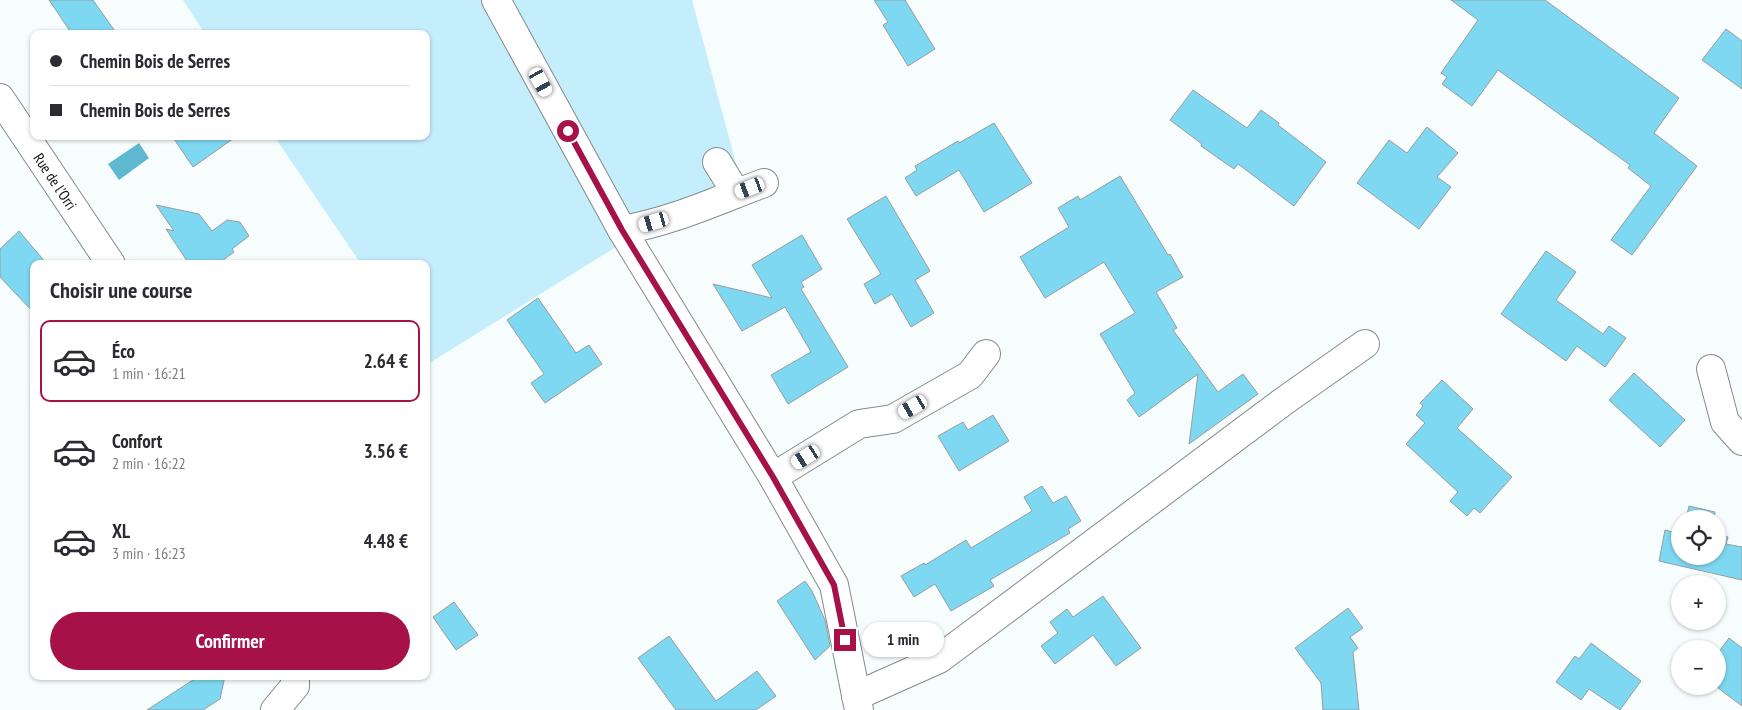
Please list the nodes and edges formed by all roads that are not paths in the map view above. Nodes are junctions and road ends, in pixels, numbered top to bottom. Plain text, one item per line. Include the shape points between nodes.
1 (496, 0) edge
2 (0, 98) edge
3 (717, 162) dead end
4 (764, 183) dead end
5 (736, 193) junction
6 (622, 230) junction
7 (108, 260) edge
8 (1365, 344) dead end
9 (986, 354) dead end
10 (1712, 369) dead end
11 (1742, 441) edge
12 (773, 477) junction
13 (295, 680) edge
14 (857, 703) edge
15 (275, 710) edge

1 - 6 street
2 - 7 street, Rue de l'Orri
3 - 5 street
4 - 5 street
5 - 6 street via 672,217
6 - 12 street
8 - 14 street via 939,659
9 - 12 street via 970,375 893,419 859,424
10 - 11 street via 1726,422
12 - 14 street via 834,585
13 - 15 street via 296,686

